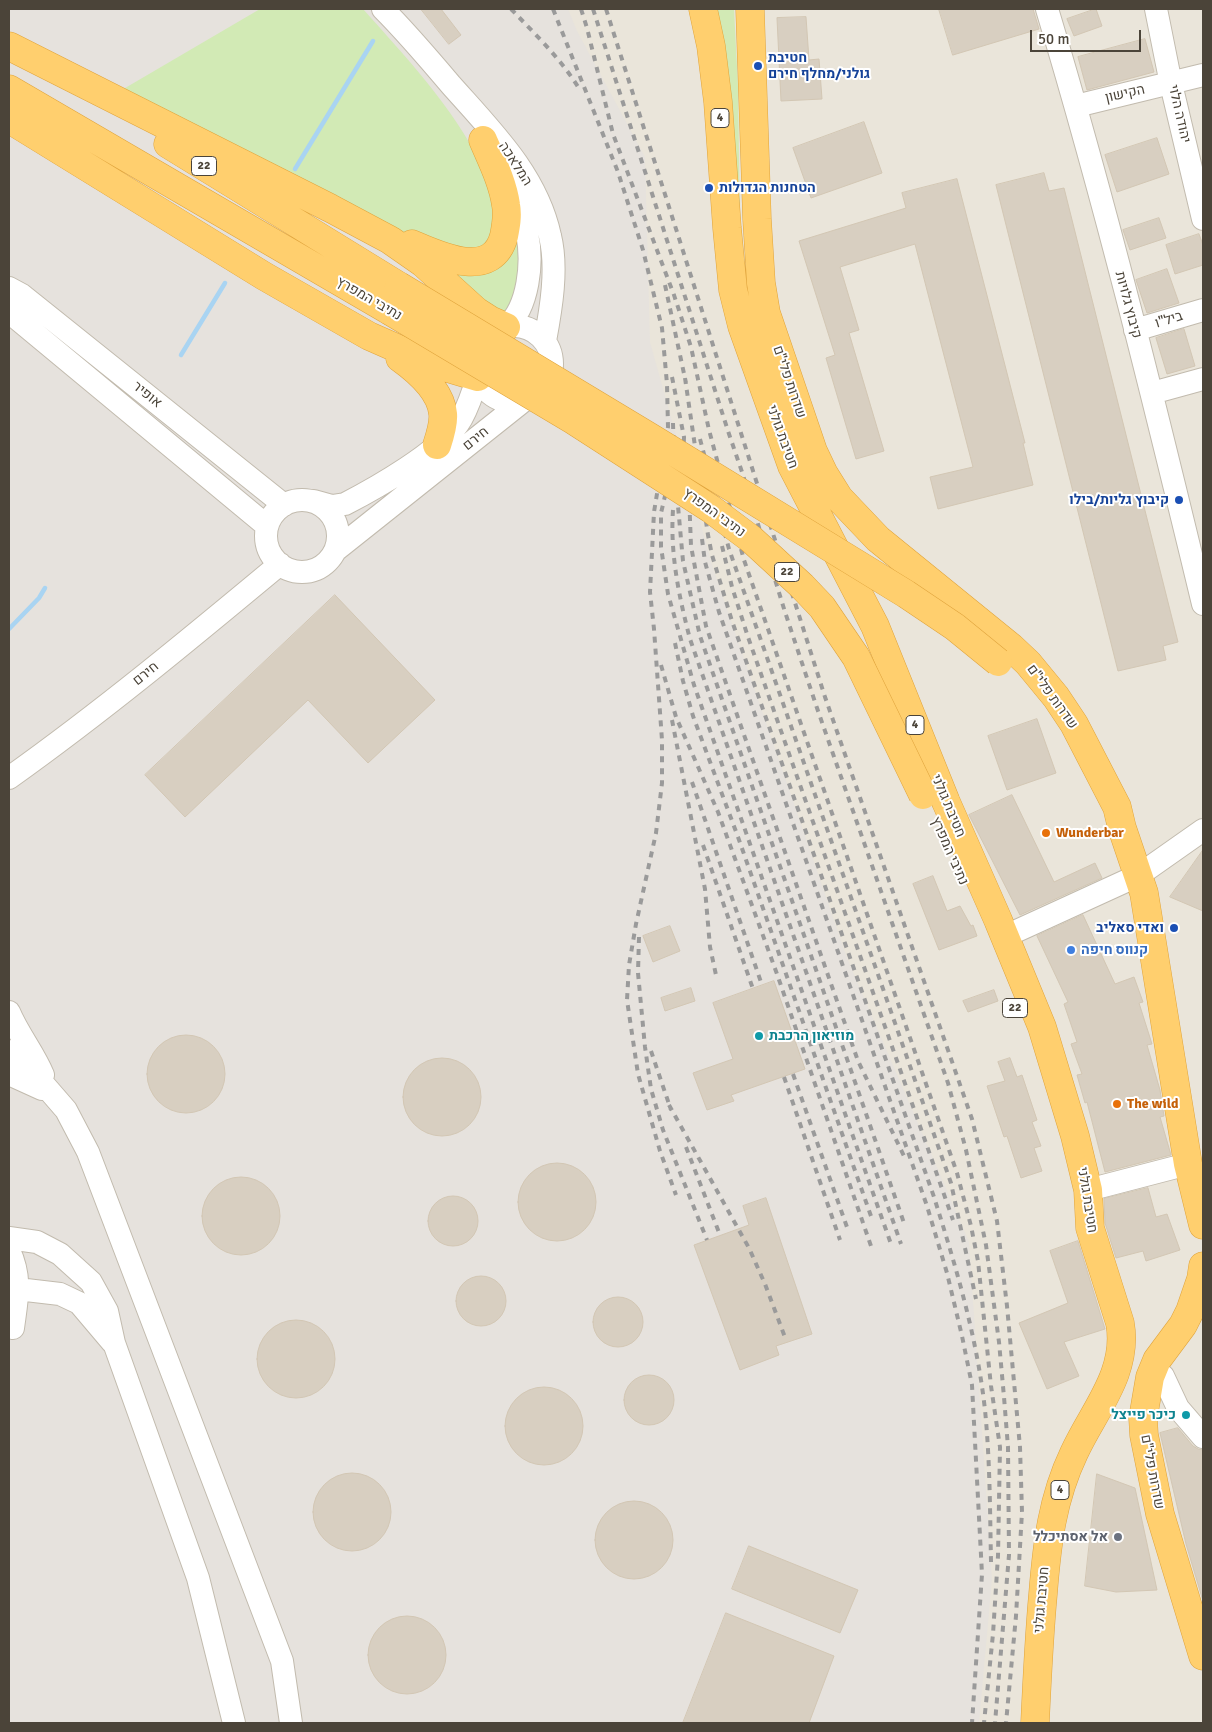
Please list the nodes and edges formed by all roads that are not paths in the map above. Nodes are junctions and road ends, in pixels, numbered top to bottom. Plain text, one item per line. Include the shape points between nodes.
1 (703, 9) edge
2 (750, 9) edge
3 (1047, 9) edge
4 (1156, 9) edge
5 (389, 15) edge
6 (9, 46) edge
7 (1203, 75) edge
8 (1171, 84) junction
9 (9, 89) edge
10 (1076, 106) junction
11 (9, 119) edge
12 (483, 140) junction
13 (330, 208) junction
14 (1203, 219) edge
15 (9, 288) edge
16 (1203, 310) edge
17 (9, 312) edge
18 (506, 327) junction
19 (1135, 330) junction
20 (368, 336) junction
21 (544, 341) junction
22 (478, 377) junction
23 (1203, 379) edge
24 (1152, 393) junction
25 (522, 402) junction
26 (437, 445) junction
27 (314, 501) junction
28 (284, 505) junction
29 (267, 526) junction
30 (336, 550) junction
31 (280, 564) junction
32 (1203, 604) edge
33 (9, 778) edge
34 (1122, 828) junction
35 (1203, 830) edge
36 (1139, 874) junction
37 (1007, 942) junction
38 (9, 1012) edge
39 (9, 1051) edge
40 (9, 1074) edge
41 (52, 1094) junction
42 (1196, 1160) edge
43 (1088, 1190) junction
44 (1203, 1224) edge
45 (1090, 1228) junction
46 (9, 1238) edge
47 (9, 1250) edge
48 (1203, 1266) edge
49 (13, 1288) edge
50 (9, 1321) edge
51 (114, 1344) junction
52 (1163, 1376) dead end
53 (1203, 1437) edge
54 (1203, 1656) edge
55 (234, 1723) edge
56 (292, 1723) edge
57 (1035, 1723) edge

1 - 37 highway, חטיבת גולני / 4 via 718,102 733,290 742,326 792,466 875,626
2 - 34 highway, שדרות פלי"ם via 758,251 766,313 813,451 839,498 878,539 1011,647 1056,697 1074,724 1117,807
3 - 10 street, קיבוץ גלויות
4 - 8 street, יהודה הלוי
5 - 12 street, המלאכה
5 - 21 street, המלאכה via 509,151 544,213 554,262
6 - 13 highway
6 - 34 highway, נתיבי המפרץ / 22, bridge via 653,438 955,627 1030,690 1060,730 1093,789
7 - 8 street, הקישון
8 - 10 street, הקישון
8 - 14 street, יהודה הלוי
9 - 45 highway, נתיבי המפרץ / 22, bridge via 573,420 703,503 751,539 822,607 856,657 983,927 1039,1074 1074,1194
10 - 19 street, קיבוץ גלויות
11 - 20 highway
12 - 13 highway via 507,206 502,241 495,253 484,260 470,262 435,254
12 - 18 street, המלאכה via 517,203 527,233 527,286 514,320
13 - 18 highway via 390,240 476,311
15 - 28 street, אופיר via 22,295
16 - 19 street, ביל"ו
17 - 29 street, אופיר
18 - 21 street via 528,328
18 - 22 street via 484,340 478,352
19 - 24 street, קיבוץ גלויות
20 - 22 highway via 428,362
20 - 26 highway via 424,377 439,399 443,414
21 - 25 street via 551,352 550,378 544,389
22 - 25 street via 483,387 500,400
22 - 26 street, חירם via 458,424
23 - 24 street
24 - 32 street, קיבוץ גלויות
25 - 30 street, חירם
26 - 27 street, חירם via 417,461 345,504 332,506
27 - 28 street via 294,501
27 - 30 street via 325,507 338,527
28 - 29 street
29 - 31 street via 268,547
30 - 31 street via 326,563 312,571 289,570
31 - 33 street, חירם via 70,734
34 - 36 highway, שדרות פלי"ם
35 - 36 street
36 - 37 street via 1021,928 1012,933
36 - 42 highway, שדרות פלי"ם
37 - 43 highway, חטיבת גולני / 4 via 1042,1028
38 - 41 street via 35,1056
39 - 41 street via 27,1065
40 - 41 street
41 - 56 street via 66,1110 92,1161 282,1661
42 - 43 street
42 - 44 highway, שדרות פלי"ם
43 - 45 highway, חטיבת גולני / 4
45 - 57 highway, חטיבת גולני / 4 via 1120,1323 1122,1349 1116,1374 1074,1454 1059,1493 1048,1540 1038,1644
46 - 51 street via 37,1242 60,1254 91,1282 107,1311
47 - 49 street via 16,1267
48 - 54 highway, שדרות פלי"ם via 1190,1311 1157,1360 1150,1377 1142,1418 1160,1514
49 - 50 street via 13,1328
49 - 51 street via 60,1294 79,1302
51 - 55 street via 198,1578
52 - 53 street via 1178,1408

